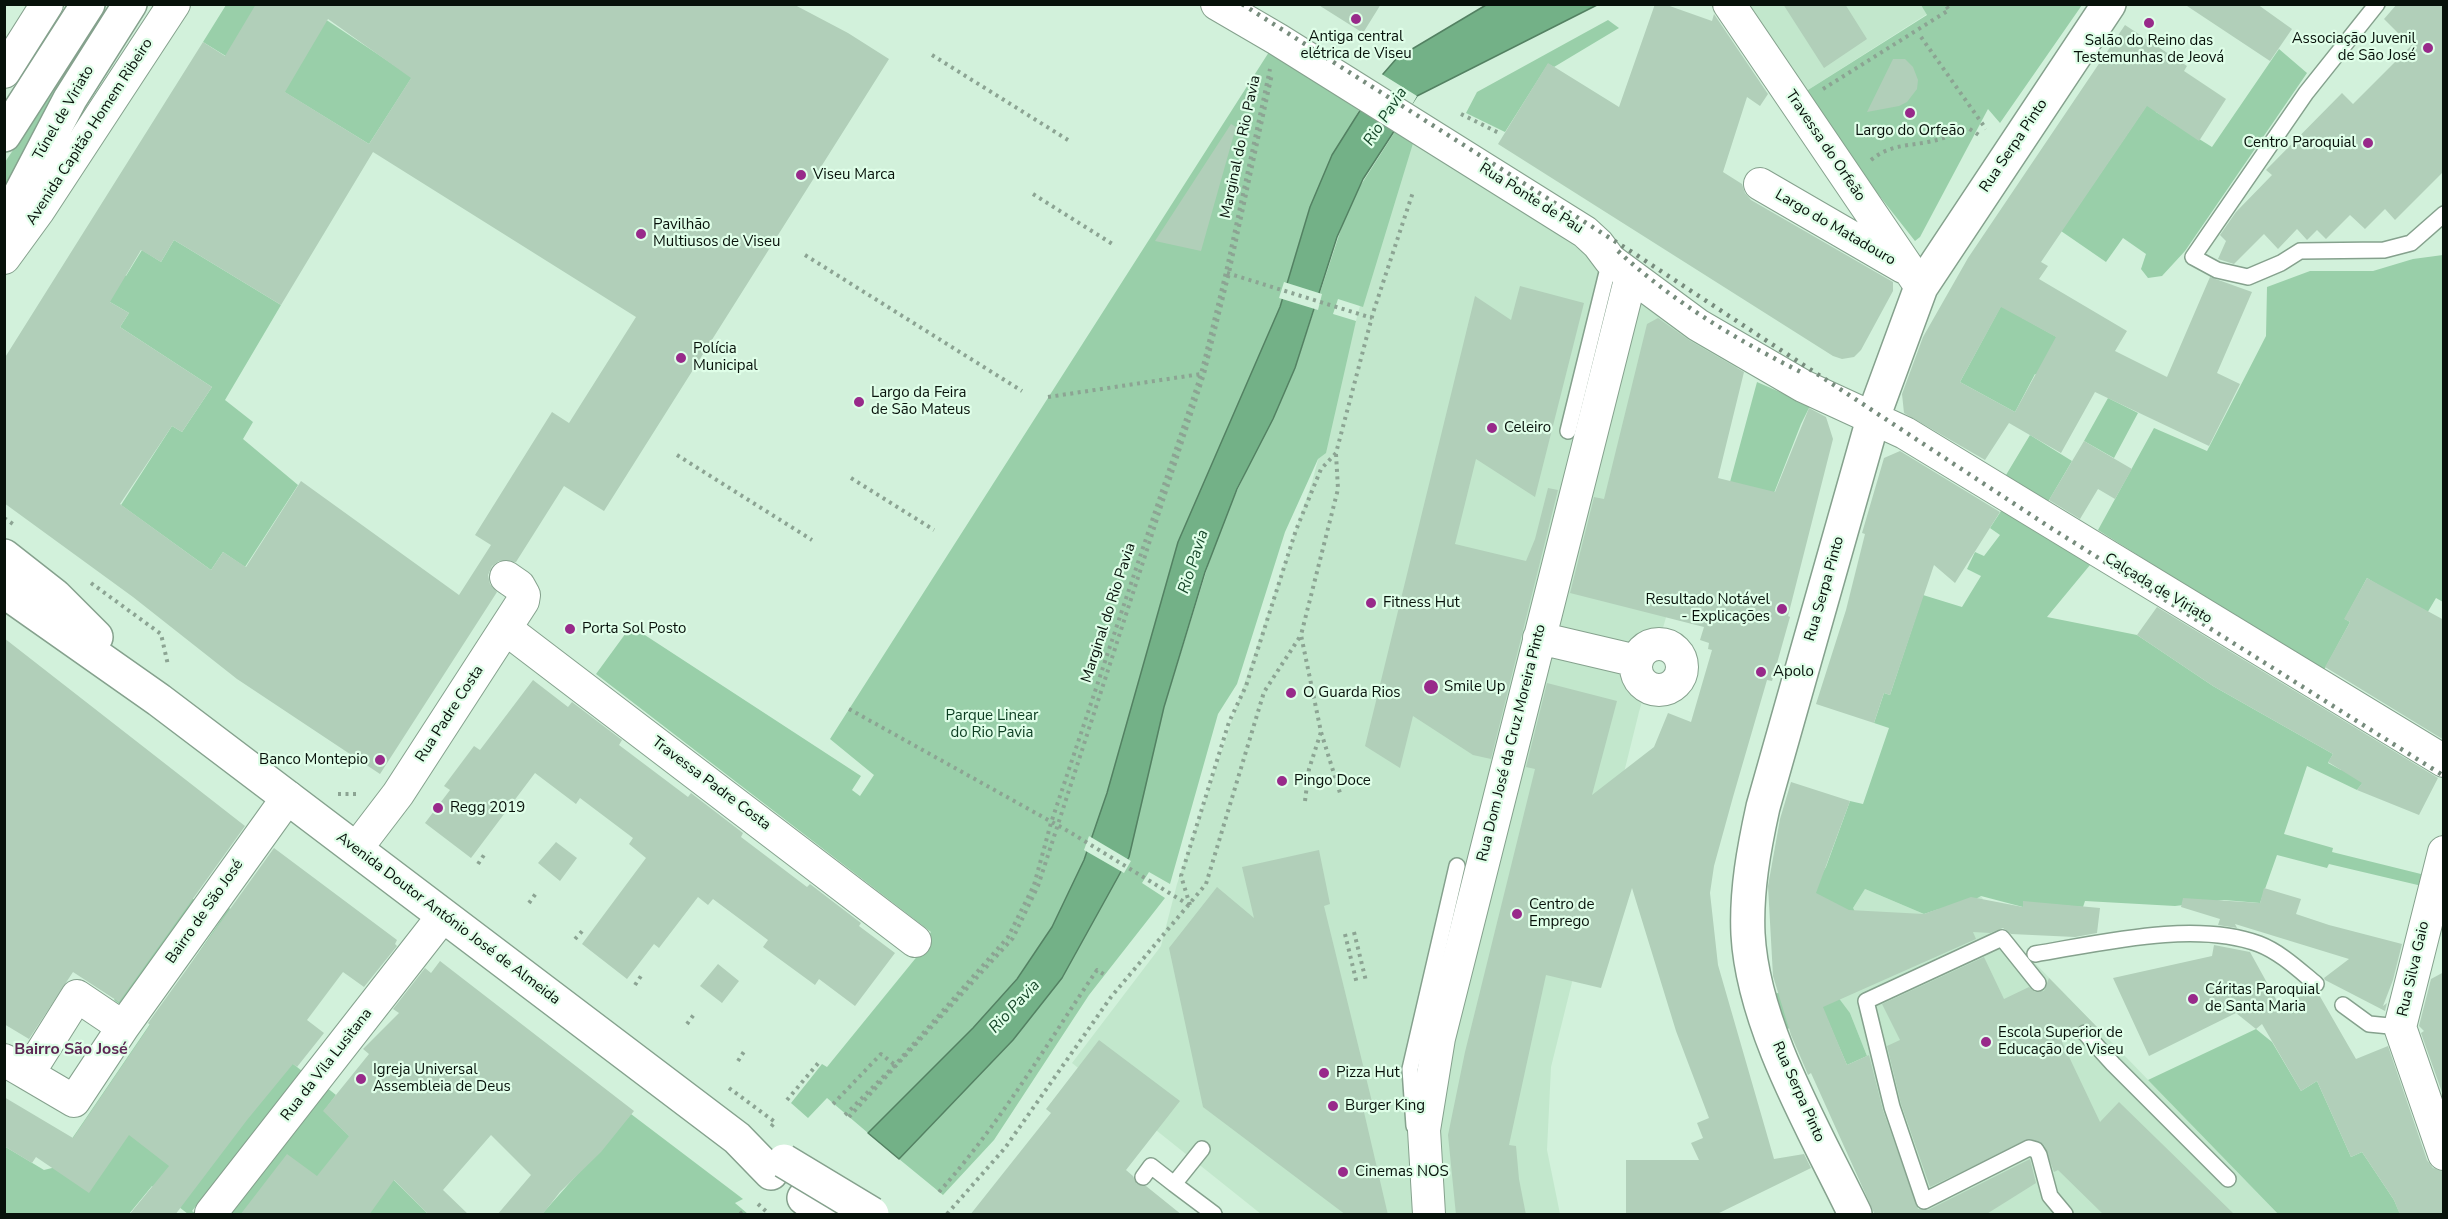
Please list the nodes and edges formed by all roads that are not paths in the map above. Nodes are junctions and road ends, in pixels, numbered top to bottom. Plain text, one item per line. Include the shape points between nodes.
1 (47, 4) edge
2 (88, 4) edge
3 (130, 4) edge
4 (174, 4) edge
5 (1217, 4) edge
6 (1729, 4) edge
7 (2109, 4) edge
8 (2377, 4) edge
9 (4, 72) edge
10 (4, 135) edge
11 (1760, 184) dead end
12 (2444, 214) edge
13 (4, 225) edge
14 (4, 258) edge
15 (1620, 268) junction
16 (1915, 279) junction
17 (1873, 418) junction
18 (1568, 431) dead end
19 (4, 556) edge
20 (506, 577) dead end
21 (4, 591) edge
22 (506, 629) junction
23 (1539, 638) junction
24 (1637, 662) dead end
25 (159, 700) junction
26 (2444, 761) edge
27 (288, 797) junction
28 (356, 849) junction
29 (2444, 852) edge
30 (1457, 866) dead end
31 (443, 916) junction
32 (915, 941) dead end
33 (2444, 949) edge
34 (2035, 954) dead end
35 (2414, 970) junction
36 (2038, 983) dead end
37 (2316, 984) dead end
38 (2343, 1005) dead end
39 (123, 1027) junction
40 (2400, 1027) junction
41 (2085, 1033) dead end
42 (16, 1067) edge
43 (1202, 1149) dead end
44 (2444, 1154) edge
45 (777, 1167) junction
46 (1143, 1176) dead end
47 (2228, 1179) dead end
48 (1174, 1184) junction
49 (1428, 1207) edge
50 (210, 1213) edge
51 (825, 1215) edge
52 (872, 1215) edge
53 (1214, 1215) edge
54 (1855, 1215) edge
55 (2065, 1215) edge

1 - 9 street
2 - 10 main road
3 - 13 main road, Túnel de Viriato via 70,99
4 - 14 street, Avenida Capitão Homem Ribeiro
5 - 15 street, Rua Ponte de Pau via 1274,55 1403,119 1585,232
6 - 16 street, Travessa do Orfeão
7 - 16 main road, Rua Serpa Pinto
8 - 12 lane via 2306,93 2193,257 2217,270 2248,277 2300,251 2384,250 2411,243
11 - 16 street, Largo do Matadouro
15 - 17 street, Rua Ponte de Pau via 1698,325 1753,358
15 - 18 lane
15 - 23 street, Rua Dom José da Cruz Moreira Pinto
16 - 17 main road, Rua Serpa Pinto
17 - 26 street, Calçada de Viriato via 1905,433
17 - 54 main road, Rua Serpa Pinto via 1763,807 1751,865 1748,934 1755,982 1780,1059
19 - 25 main road, Avenida Doutor António José de Almeida via 55,596
20 - 22 street, Rua Padre Costa via 524,595
21 - 25 main road, Avenida Doutor António José de Almeida
22 - 28 street, Rua Padre Costa
22 - 32 street, Travessa Padre Costa
23 - 24 street
23 - 49 street, Rua Dom José da Cruz Moreira Pinto via 1439,1038 1424,1130
25 - 27 main road, Avenida Doutor António José de Almeida
27 - 28 main road, Avenida Doutor António José de Almeida
27 - 39 street, Bairro de São José
28 - 31 main road, Avenida Doutor António José de Almeida
29 - 35 street, Rua Silva Gaio
30 - 49 lane via 1409,1078
31 - 45 main road, Avenida Doutor António José de Almeida
31 - 50 street, Rua da Vila Lusitana
33 - 35 street
34 - 37 lane via 2144,936 2220,935 2260,945
35 - 40 street, Rua Silva Gaio
36 - 55 lane via 2002,938 1866,1000 1892,1107 1924,1201 2029,1148 2039,1155 2050,1196
38 - 40 lane via 2369,1024
39 - 42 street, Bairro de São José via 77,996
39 - 42 street, Bairro de São José via 74,1101
40 - 44 street, Rua Silva Gaio
41 - 47 lane
43 - 48 lane
45 - 51 main road, Avenida Doutor António José de Almeida
45 - 52 main road, Avenida Doutor António José de Almeida, bridge
46 - 48 lane via 1151,1166
48 - 53 lane

